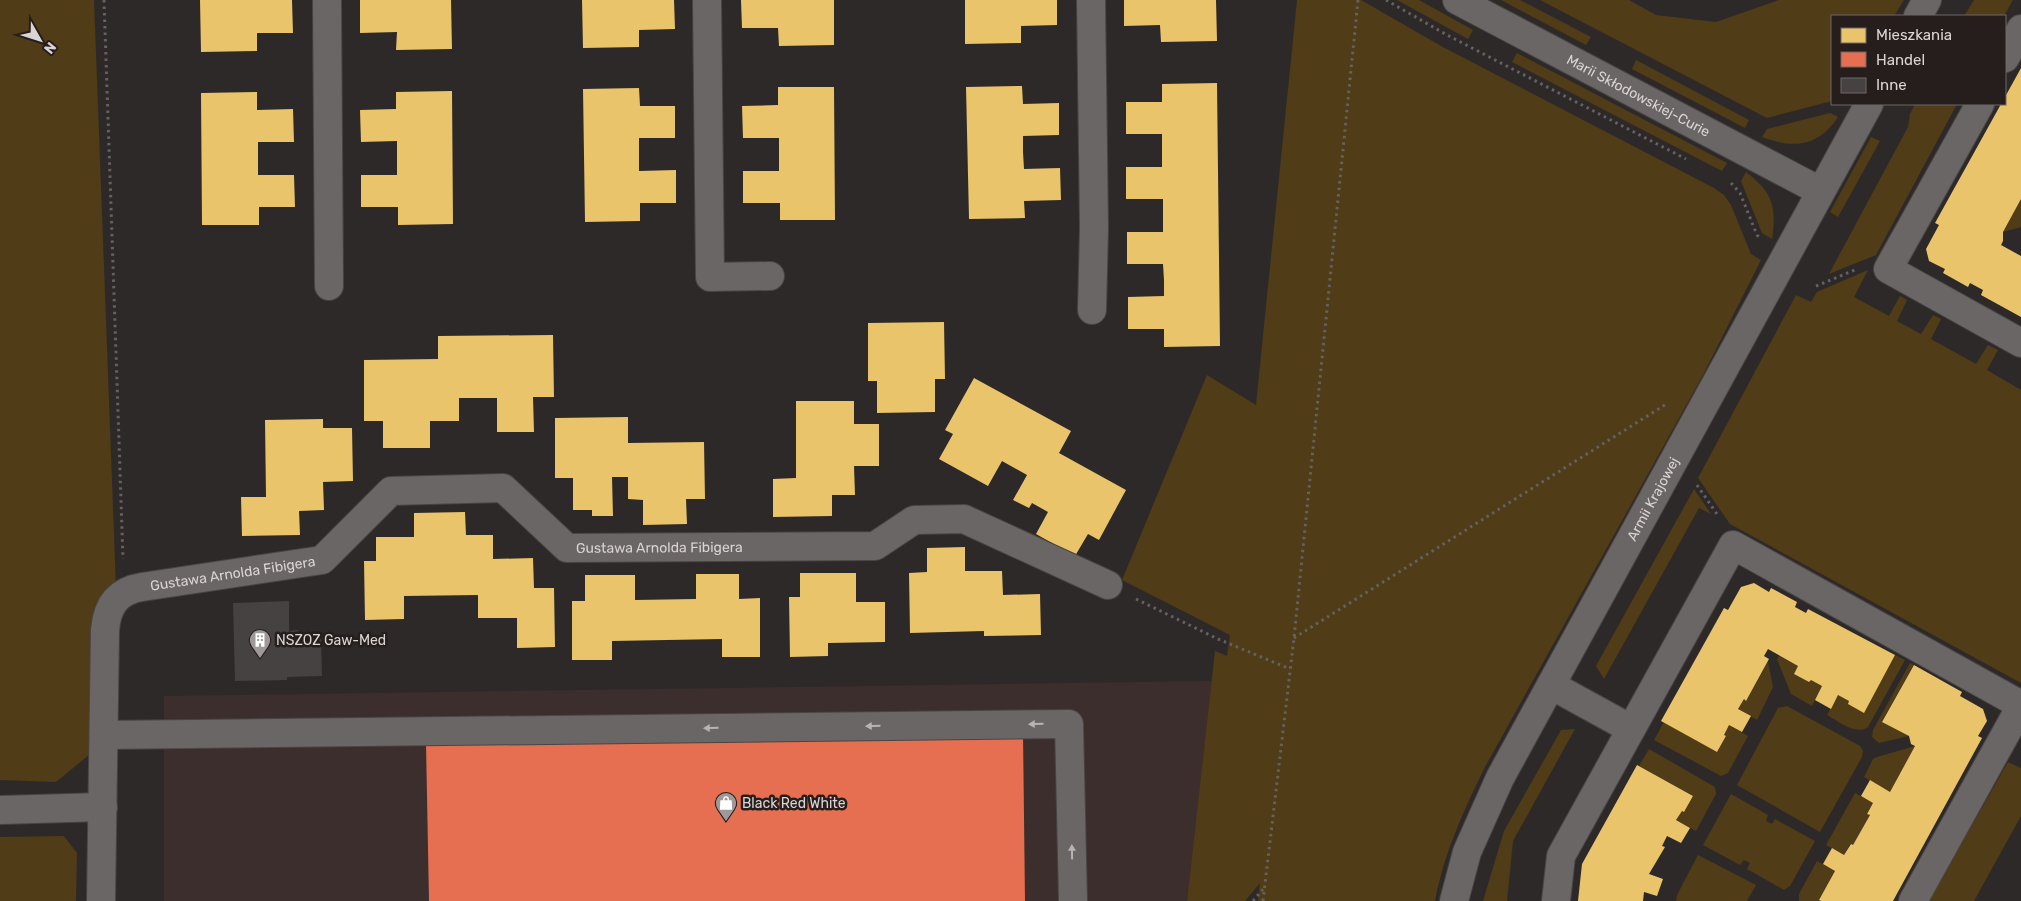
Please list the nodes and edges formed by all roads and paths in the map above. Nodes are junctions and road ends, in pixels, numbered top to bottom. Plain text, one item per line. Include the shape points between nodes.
1 (104, 0) edge
2 (326, 0) edge
3 (707, 0) edge
4 (1091, 0) edge
5 (1358, 0) edge
6 (1457, 0) edge
7 (1926, 0) edge
8 (1918, 15) edge
9 (2021, 29) edge
10 (2006, 56) edge
11 (1868, 105) edge
12 (1979, 105) edge
13 (1820, 191) junction
14 (1888, 269) junction
15 (770, 276) dead end
16 (329, 286) dead end
17 (1816, 286) dead end
18 (1092, 310) dead end
19 (2021, 343) edge
20 (1673, 400) dead end
21 (1693, 479) dead end
22 (1733, 545) junction
23 (1108, 586) joint
24 (124, 592) junction
25 (1294, 638) junction
26 (1290, 669) junction
27 (1551, 685) junction
28 (2021, 705) edge
29 (1631, 729) junction
30 (104, 735) junction
31 (103, 807) junction
32 (0, 810) edge
33 (1265, 887) junction
34 (101, 901) edge
35 (1072, 901) edge
36 (1253, 901) edge
37 (1263, 901) edge
38 (1454, 901) edge
39 (1556, 901) edge
40 (1913, 901) edge

1 - 24 path
2 - 16 street
3 - 15 street via 710,277
4 - 18 street
5 - 25 path
6 - 13 street, Marii Skłodowskiej-Curie
7 - 8 street
9 - 10 street
11 - 13 street, Armii Krajowej
12 - 14 street
13 - 27 street, Armii Krajowej
14 - 17 path via 1868,264
14 - 19 street
20 - 25 path
21 - 22 path via 1719,517
22 - 28 street
22 - 29 street
23 - 24 street, Gustawa Arnolda Fibigera via 964,519 914,520 874,546 567,548 503,488 391,491 322,560
23 - 26 path via 1196,630
24 - 30 street via 116,598 106,618
25 - 26 path
26 - 33 path
27 - 29 street
27 - 38 street, Armii Krajowej via 1480,820 1467,852
28 - 40 street
29 - 39 street via 1561,856
30 - 31 street
35 -> 30 street via 1070,724
31 - 32 street
31 - 34 street
33 - 36 path
33 - 37 path

